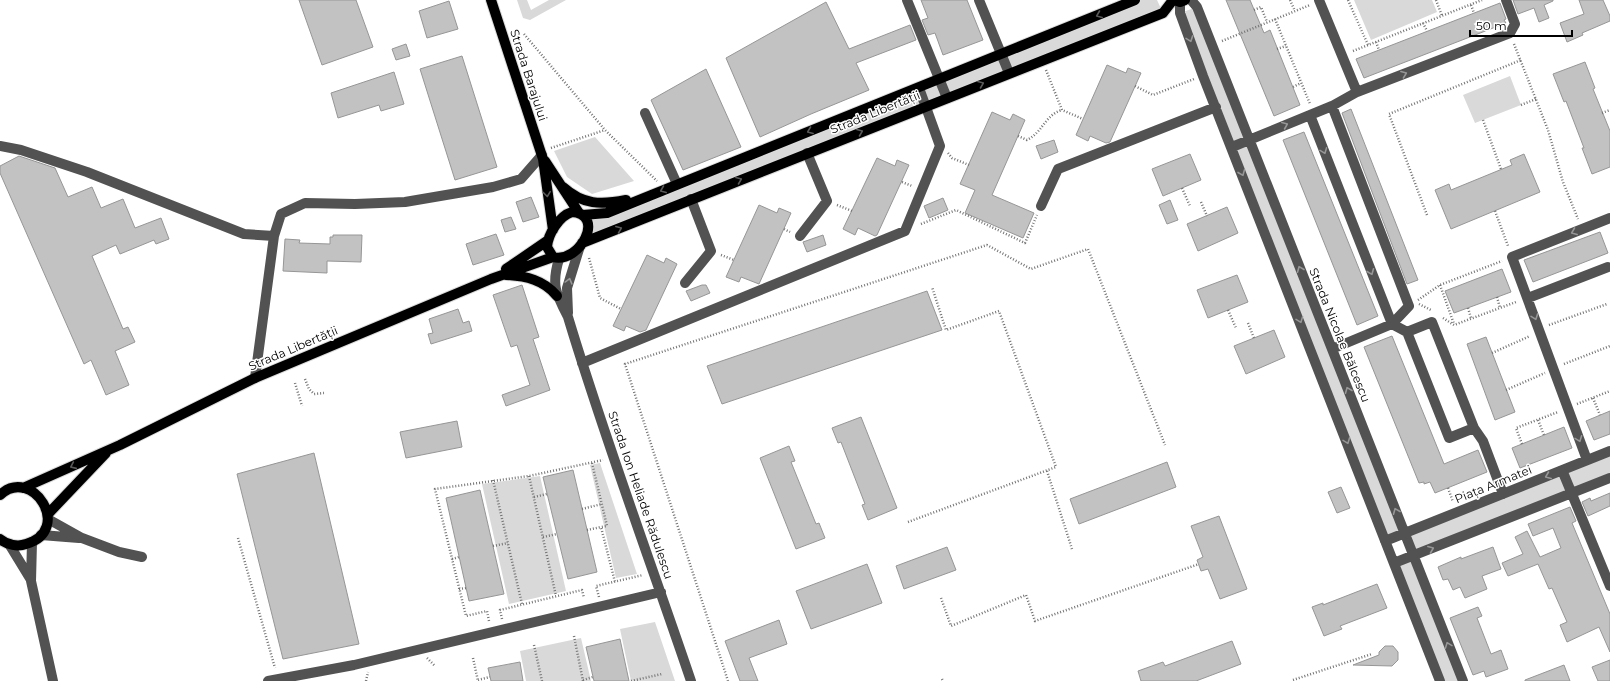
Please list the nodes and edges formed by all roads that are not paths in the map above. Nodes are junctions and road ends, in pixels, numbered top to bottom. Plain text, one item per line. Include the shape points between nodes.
1 (491, 0) edge
2 (907, 0) edge
3 (978, 0) edge
4 (1135, 0) edge
5 (1181, 0) edge
6 (1319, 0) edge
7 (1506, 0) edge
8 (1001, 55) junction
9 (1009, 73) junction
10 (939, 80) junction
11 (919, 88) junction
12 (1357, 92) junction
13 (947, 98) junction
14 (926, 106) junction
15 (1332, 106) junction
16 (1216, 107) junction
17 (645, 113) dead end
18 (1312, 114) junction
19 (1249, 140) junction
20 (0, 146) edge
21 (1232, 147) junction
22 (807, 153) junction
23 (545, 154) junction
24 (677, 184) junction
25 (563, 187) junction
26 (647, 196) junction
27 (691, 199) junction
28 (1041, 206) road end
29 (581, 214) junction
30 (1610, 218) edge
31 (553, 230) junction
32 (274, 236) junction
33 (800, 236) dead end
34 (547, 241) junction
35 (581, 245) junction
36 (556, 258) junction
37 (1608, 267) dead end
38 (496, 277) junction
39 (685, 283) dead end
40 (557, 296) junction
41 (1528, 298) junction
42 (568, 317) junction
43 (1392, 324) junction
44 (1407, 332) junction
45 (1332, 349) junction
46 (582, 363) junction
47 (256, 378) junction
48 (1474, 428) junction
49 (109, 450) junction
50 (1610, 451) edge
51 (1587, 460) junction
52 (1562, 470) junction
53 (1610, 478) edge
54 (23, 488) junction
55 (1503, 494) junction
56 (1571, 494) junction
57 (0, 495) edge
58 (48, 517) junction
59 (1405, 533) junction
60 (41, 535) junction
61 (82, 538) junction
62 (0, 539) edge
63 (1386, 541) junction
64 (32, 542) junction
65 (9, 544) junction
66 (1414, 556) junction
67 (142, 557) dead end
68 (1394, 563) junction
69 (31, 581) junction
70 (1610, 586) edge
71 (661, 592) junction
72 (273, 680) edge
73 (53, 681) edge
74 (691, 681) edge
75 (1440, 681) edge
76 (1462, 681) edge

1 - 23 main road, Strada Barajului
2 - 10 street
3 - 8 street
4 -> 8 main road, Strada Libertății
5 - 9 main road, Strada Libertății via 1163,13
5 -> 16 street via 1180,13
5 - 19 street, Strada Nicolae Bălcescu via 1197,7
6 - 12 street
12 -> 7 street via 1510,33 1515,24
8 - 9 street
8 - 10 main road, Strada Libertății
13 -> 9 main road, Strada Libertății
10 - 11 main road, Strada Libertății
10 - 13 street
11 - 14 street
11 -> 24 main road, Strada Libertății
12 - 15 street
13 - 14 main road, Strada Libertății
22 -> 14 main road, Strada Libertății
14 - 46 street via 940,146 905,231
15 - 18 street
15 - 43 street via 1409,306
16 - 21 street
16 - 28 street via 1058,169
17 - 24 street
19 -> 18 street
18 -> 43 street
19 - 21 street
45 -> 19 street, Strada Nicolae Bălcescu
20 - 32 street via 21,150 87,172 244,234
21 -> 63 street
27 -> 22 main road, Strada Libertății
22 - 33 street via 827,201
23 - 25 main road, Strada Barajului
23 -> 31 main road, Strada Barajului
23 - 32 street via 521,180 493,187 405,202 305,203 281,214
24 -> 26 main road, Strada Libertății
25 - 26 main road via 592,203 608,204
25 - 29 main road, Strada Barajului
26 - 29 main road, Strada Libertății via 607,213
35 -> 27 main road, Strada Libertății
27 - 39 street via 711,251
29 - 31 main road via 566,214
29 - 35 main road via 589,222 589,228
30 -> 41 street via 1512,257
31 - 34 main road
32 - 47 street
34 - 36 main road via 547,247
34 - 38 main road, Strada Libertății
35 - 36 main road via 569,256
42 -> 35 street, Strada Ion Heliade Rădulescu via 567,288
36 - 38 main road, Strada Libertății
36 - 40 street, Strada Ion Heliade Rădulescu
37 - 41 street
38 - 40 main road via 531,278 545,284
38 - 47 main road, Strada Libertății
40 - 42 street, Strada Ion Heliade Rădulescu
41 -> 51 street
42 - 46 street, Strada Ion Heliade Rădulescu
43 - 44 street
43 - 45 street
44 - 48 street via 1432,322
44 - 48 street via 1449,438
59 -> 45 street, Strada Nicolae Bălcescu
46 - 71 street, Strada Ion Heliade Rădulescu
47 - 49 main road, Strada Libertății
48 - 55 street via 1483,441
49 -> 54 main road, Strada Libertății
49 - 58 main road, Strada Libertății
50 - 51 street, Piața Armatei
51 - 52 street, Piața Armatei
52 -> 55 street, Piața Armatei
52 - 56 street
53 - 56 street
54 - 57 main road, Strada Libertății via 12,488
54 - 58 main road via 35,493 44,502
55 - 59 street, Piața Armatei
66 -> 56 street
56 - 70 street
58 - 60 main road, Strada Libertății via 46,528
58 - 61 street
59 - 63 street, Piața Armatei
59 - 66 street, Strada Nicolae Bălcescu
60 - 61 street
60 - 64 main road
61 - 67 street via 119,552
62 - 65 main road
63 - 68 street
64 - 65 main road via 21,546
64 - 69 street
65 - 69 street
66 - 68 street
76 -> 66 street, Strada Nicolae Bălcescu
68 - 75 street
69 - 73 street
71 - 72 street via 354,665
71 - 74 street, Strada Ion Heliade Rădulescu

